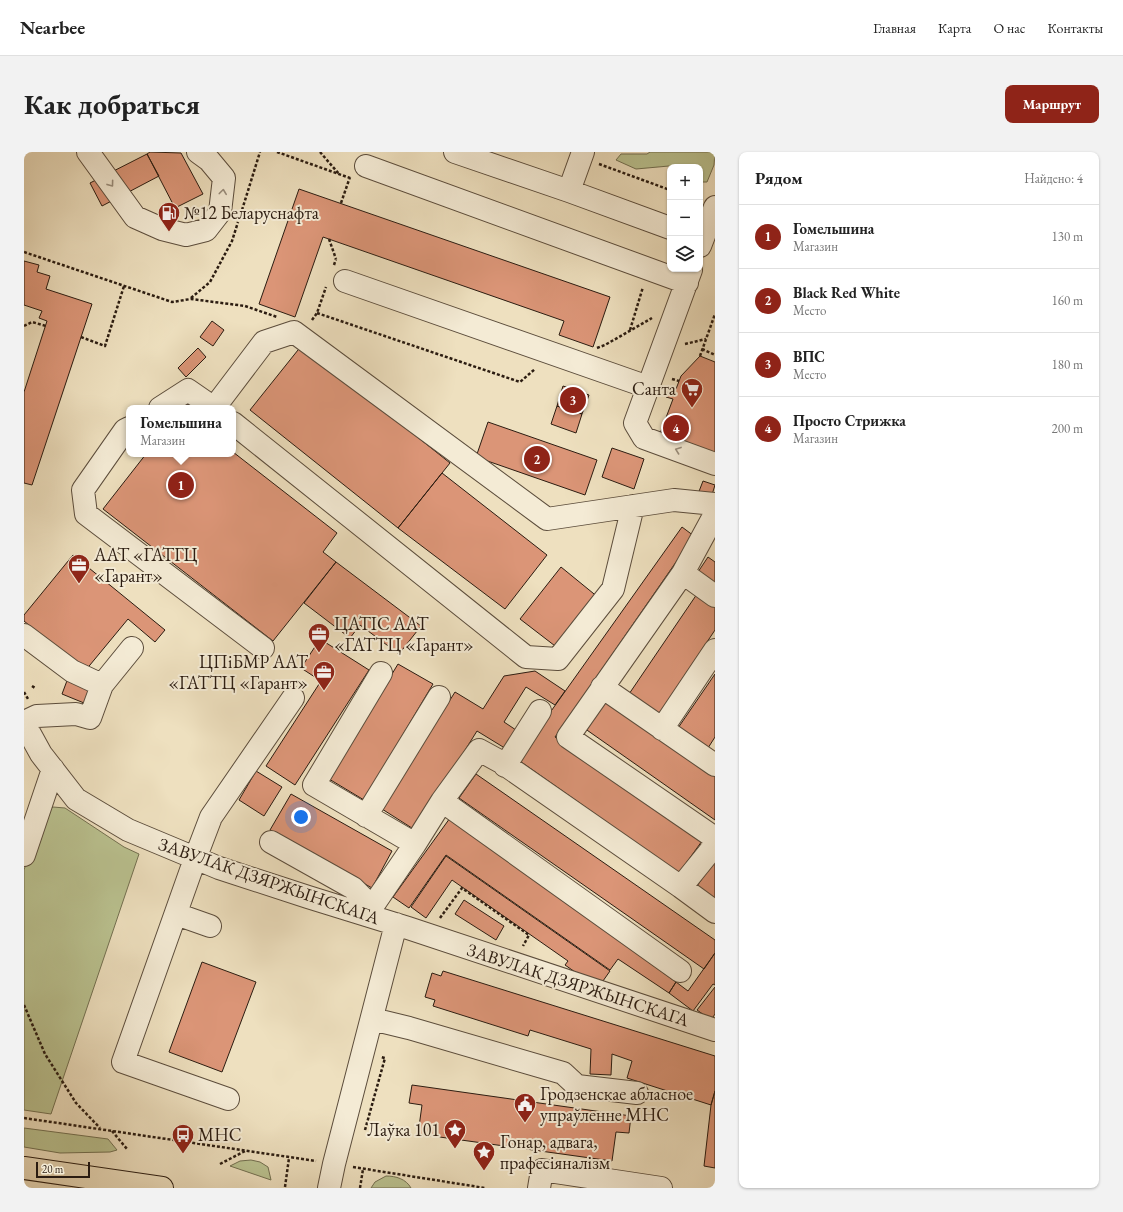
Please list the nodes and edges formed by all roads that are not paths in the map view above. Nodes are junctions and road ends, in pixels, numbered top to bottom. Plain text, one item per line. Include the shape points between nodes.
1 (88, 152) edge
2 (198, 152) edge
3 (455, 152) edge
4 (582, 154) edge
5 (366, 166) dead end
6 (569, 191) junction
7 (715, 207) edge
8 (667, 227) edge
9 (704, 242) edge
10 (336, 270) road end
11 (689, 276) edge
12 (648, 387) junction
13 (165, 405) edge
14 (210, 405) edge
15 (216, 405) edge
16 (236, 425) edge
17 (126, 430) edge
18 (715, 464) edge
19 (715, 504) edge
20 (633, 506) junction
21 (715, 514) edge
22 (683, 573) junction
23 (715, 596) edge
24 (24, 635) edge
25 (132, 648) dead end
26 (263, 648) dead end
27 (715, 650) edge
28 (381, 673) dead end
29 (102, 685) junction
30 (602, 687) junction
31 (439, 697) dead end
32 (292, 698) dead end
33 (540, 711) dead end
34 (28, 720) edge
35 (662, 729) junction
36 (713, 760) edge
37 (505, 766) junction
38 (53, 769) junction
39 (442, 801) junction
40 (31, 809) edge
41 (366, 816) junction
42 (715, 838) edge
43 (271, 842) dead end
44 (415, 844) junction
45 (715, 845) edge
46 (24, 855) edge
47 (195, 859) junction
48 (681, 887) junction
49 (370, 911) junction
50 (715, 912) edge
51 (176, 914) junction
52 (396, 924) junction
53 (210, 926) dead end
54 (680, 971) dead end
55 (372, 1019) junction
56 (715, 1030) edge
57 (637, 1093) dead end
58 (228, 1099) dead end
59 (24, 1168) edge
60 (162, 1188) edge
61 (330, 1188) edge
62 (540, 1188) edge
63 (661, 1188) edge

1 -> 2 street via 136,217 162,229 186,235 206,230 220,212 224,178 209,160
3 - 6 street
4 - 6 street
5 - 11 street
6 - 8 street
7 - 9 street
10 - 12 street via 558,356
11 - 12 street
18 -> 12 street via 644,438 635,423
13 - 14 street via 188,390
15 - 20 street via 264,342 294,332 547,519
16 - 20 street via 526,657 558,659 613,589
17 - 26 street via 84,490 86,514
19 - 20 street via 674,500
21 - 22 street
22 - 23 street
22 - 30 street
24 - 29 street via 72,671
25 - 29 street
27 - 35 street
28 - 41 street via 314,785
29 - 34 street via 90,718 76,714
30 - 35 street
30 - 42 street via 568,737
31 - 41 street
32 - 47 street via 211,817
33 - 37 street
34 - 38 street, ЗАВУЛАК ДЗЯРЖЫНСКАГА via 41,754
35 - 36 street
37 - 39 street via 480,750
37 - 48 street
38 - 40 street
38 - 47 street, ЗАВУЛАК ДЗЯРЖЫНСКАГА via 76,799 128,830
39 - 44 street
39 - 54 street
40 - 46 street
41 - 44 street
43 - 49 street via 353,888
44 - 49 street
45 - 48 street
47 - 49 street, ЗАВУЛАК ДЗЯРЖЫНСКАГА via 308,897
47 - 51 street
48 - 50 street
49 - 52 street, ЗАВУЛАК ДЗЯРЖЫНСКАГА
51 - 53 street
51 - 58 street via 123,1062
52 - 55 street, ЗАВУЛАК ДЗЯРЖЫНСКАГА
52 - 56 street, ЗАВУЛАК ДЗЯРЖЫНСКАГА
55 - 57 street via 563,1073 577,1086
55 - 61 street, ЗАВУЛАК ДЗЯРЖЫНСКАГА
59 - 60 main road
62 - 63 street via 542,1170

